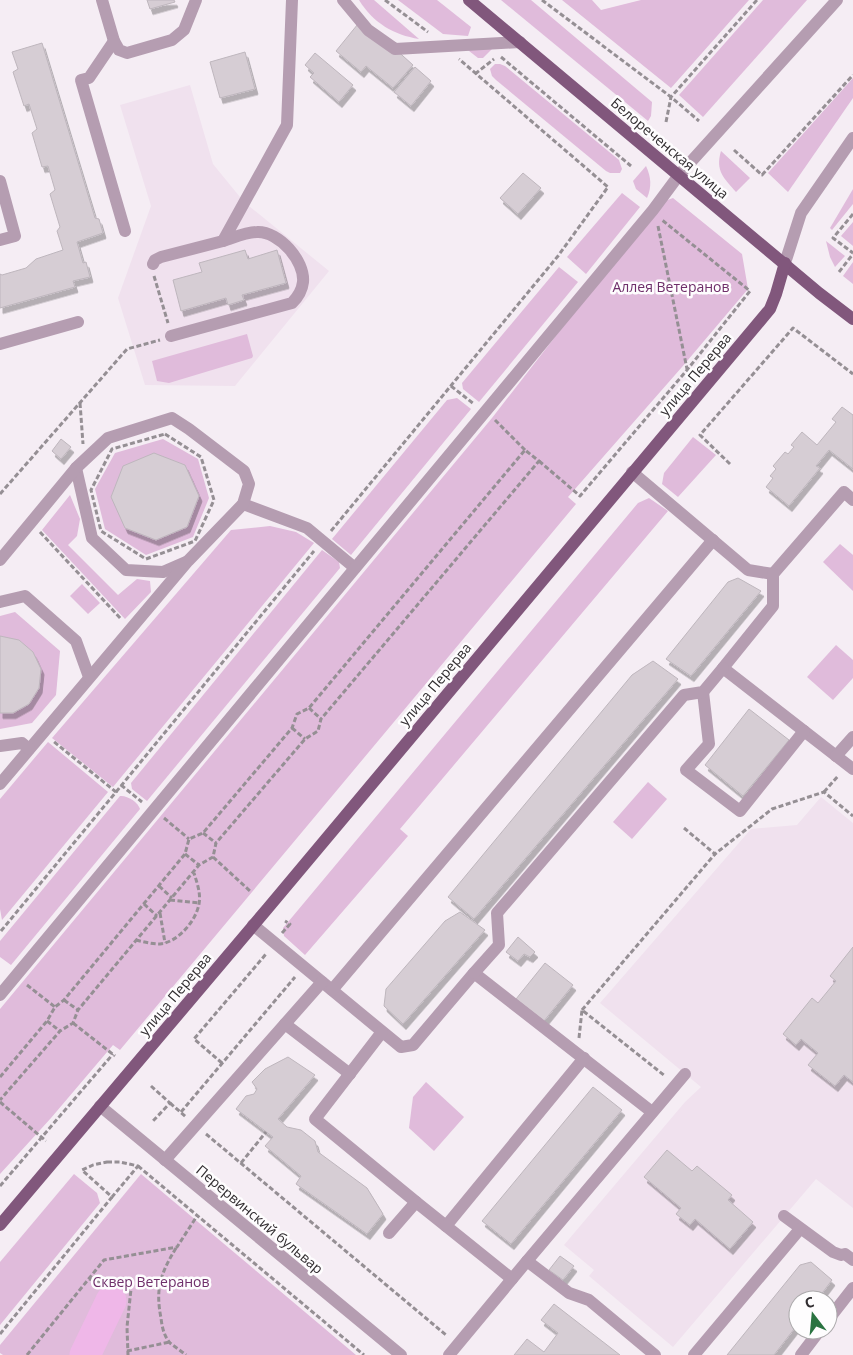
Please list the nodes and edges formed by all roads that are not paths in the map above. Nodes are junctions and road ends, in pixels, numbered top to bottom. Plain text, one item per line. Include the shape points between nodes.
1 (102, 0) edge
2 (196, 0) edge
3 (292, 0) edge
4 (343, 0) edge
5 (469, 0) edge
6 (836, 0) edge
7 (114, 41) junction
8 (520, 42) junction
9 (853, 138) edge
10 (679, 175) junction
11 (0, 181) edge
12 (124, 231) dead end
13 (0, 240) edge
14 (223, 241) junction
15 (784, 263) junction
16 (153, 264) road end
17 (853, 319) edge
18 (78, 322) dead end
19 (171, 336) road end
20 (0, 344) edge
21 (76, 468) junction
22 (632, 472) junction
23 (853, 500) edge
24 (243, 504) junction
25 (713, 540) junction
26 (0, 560) edge
27 (188, 560) junction
28 (355, 568) junction
29 (773, 574) junction
30 (0, 602) edge
31 (723, 668) junction
32 (89, 677) junction
33 (703, 692) junction
34 (804, 731) junction
35 (853, 737) edge
36 (0, 746) edge
37 (29, 749) junction
38 (836, 756) junction
39 (850, 767) edge
40 (0, 784) edge
41 (253, 925) junction
42 (474, 973) junction
43 (327, 986) junction
44 (0, 995) edge
45 (285, 1024) junction
46 (382, 1032) junction
47 (581, 1056) junction
48 (350, 1074) junction
49 (685, 1074) dead end
50 (100, 1106) junction
51 (652, 1112) junction
52 (165, 1160) junction
53 (416, 1202) junction
54 (784, 1216) dead end
55 (0, 1225) edge
56 (446, 1226) junction
57 (800, 1229) junction
58 (389, 1234) dead end
59 (850, 1253) edge
60 (527, 1261) junction
61 (512, 1279) junction
62 (853, 1288) edge
63 (838, 1307) edge
64 (812, 1340) edge
65 (401, 1355) edge
66 (449, 1355) edge
67 (655, 1355) edge
68 (694, 1355) edge
69 (801, 1355) edge

1 - 7 street
2 - 7 street via 184,30 172,40 127,54 119,50
3 - 14 street via 287,125
4 - 8 street via 368,30 396,50
5 - 8 main road, Белореченская улица
6 - 10 street
7 - 12 street via 89,78 81,80
8 - 10 main road, Белореченская улица
9 - 15 street, улица Перерва via 801,213
10 - 15 main road, Белореченская улица
10 - 28 street
11 - 13 street via 16,236
14 - 16 street via 161,257
14 - 19 street via 257,232 282,242 293,252 302,274 299,296 292,303
15 - 17 main road, Белореченская улица
15 - 22 main road, улица Перерва via 770,309
18 - 20 street
21 - 24 street via 108,438 172,418 244,471 249,484
21 - 26 street
21 - 27 street via 92,538 126,570 163,572
22 - 25 street
22 - 41 main road, улица Перерва
23 - 29 street via 844,492
24 - 27 street
24 - 28 street via 307,528
25 - 29 street via 748,570
25 - 43 street
27 - 32 street
28 - 44 street
29 - 31 street via 774,606
30 - 32 street via 25,596 76,641
31 - 33 street
31 - 34 street
32 - 37 street
33 - 34 street via 709,744 686,770 740,811
33 - 42 street via 684,695 497,913 499,945
34 - 38 street
35 - 38 street
36 - 37 street via 22,743
37 - 40 street
38 - 39 street
41 - 43 street
41 - 50 main road, улица Перерва
42 - 46 street via 414,1045 401,1047
42 - 47 street
43 - 45 street
43 - 46 street
45 - 48 street
45 - 52 street
46 - 48 street
47 - 51 street
47 - 56 street
48 - 53 street via 315,1119
49 - 51 street
50 - 52 street, Перервинский бульвар
50 - 55 main road, улица Перерва
51 - 60 street
52 - 65 street, Перервинский бульвар
53 - 56 street
53 - 58 street
54 - 57 street
56 - 61 street
57 - 59 street via 833,1252 841,1255
57 - 68 street
60 - 61 street
60 - 67 street via 569,1292 589,1300
61 - 66 street
62 - 63 street
64 - 69 street

